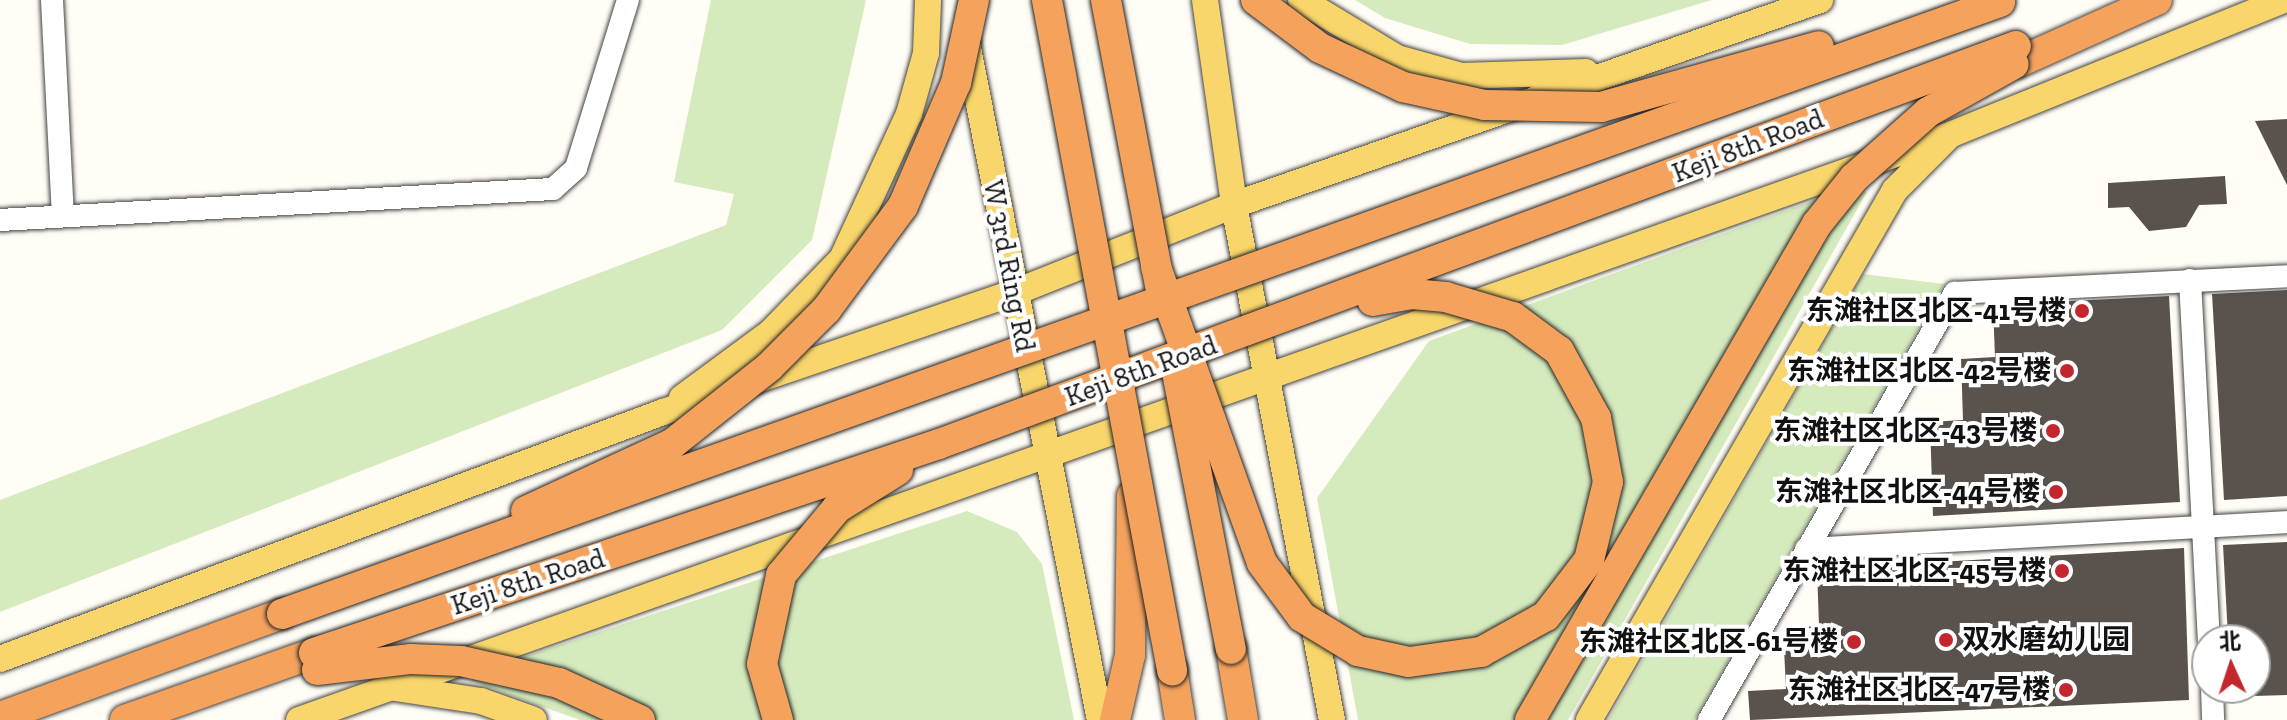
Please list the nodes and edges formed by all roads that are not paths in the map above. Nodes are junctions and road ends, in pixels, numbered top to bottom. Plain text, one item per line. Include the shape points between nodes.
1 (52, 0) edge
2 (628, 0) edge
3 (928, 0) edge
4 (959, 0) edge
5 (974, 0) edge
6 (1047, 0) edge
7 (1106, 0) edge
8 (1205, 0) edge
9 (1256, 0) edge
10 (1301, 0) edge
11 (1820, 0) edge
12 (2149, 0) edge
13 (2157, 0) edge
14 (2283, 0) edge
15 (2003, 1) edge
16 (1916, 32) junction
17 (2018, 54) junction
18 (1609, 71) junction
19 (1952, 134) junction
20 (1234, 205) junction
21 (63, 216) junction
22 (0, 220) edge
23 (1156, 267) junction
24 (2287, 276) edge
25 (2190, 280) junction
26 (1013, 293) junction
27 (1290, 317) junction
28 (1266, 380) junction
29 (663, 412) junction
30 (939, 444) junction
31 (1049, 457) junction
32 (1133, 458) junction
33 (2287, 522) edge
34 (2203, 526) junction
35 (1806, 549) junction
36 (282, 614) junction
37 (2208, 624) edge
38 (0, 659) edge
39 (316, 662) junction
40 (392, 688) junction
41 (0, 717) edge
42 (125, 720) edge
43 (299, 720) edge
44 (534, 720) edge
45 (640, 720) edge
46 (778, 720) edge
47 (1100, 720) edge
48 (1115, 720) edge
49 (1180, 720) edge
50 (1243, 720) edge
51 (1332, 720) edge
52 (1530, 720) edge
53 (1589, 720) edge
54 (1709, 720) edge

1 - 21 street
2 - 21 street via 576,168 553,189
3 - 29 main road via 926,53 909,114 842,259 770,333
4 - 26 main road, W 3rd Ring Rd
5 - 36 highway, bridge via 956,83 903,206 826,310 769,367 672,444 623,470
6 - 32 highway, bridge
7 - 23 highway, bridge
8 - 20 main road
9 - 16 highway, bridge via 1320,48 1403,87 1485,105 1601,107 1819,46
10 - 18 main road via 1397,58 1462,76
11 - 18 main road
12 - 17 highway, Keji 8th Road
13 - 17 highway
14 - 19 main road, Keji 8th Road
15 - 16 highway, Keji 8th Road, bridge
16 - 36 highway, Keji 8th Road, bridge
17 - 27 highway, Keji 8th Road, bridge
17 - 52 highway, bridge via 1928,112 1854,178 1817,224
18 - 20 main road
19 - 28 main road, Keji 8th Road
19 - 53 main road via 1895,190
20 - 26 main road
20 - 28 main road
21 - 22 street
23 - 27 highway, bridge via 1262,563 1302,617 1358,651 1409,662 1481,652 1546,616 1589,560 1608,482 1591,403 1559,351 1513,317 1446,297 1412,294
23 - 50 highway, bridge
24 - 25 street
25 - 34 street
25 - 35 street via 1955,293
26 - 29 main road
26 - 31 main road, W 3rd Ring Rd
27 - 30 highway, Keji 8th Road, bridge
28 - 31 main road, Keji 8th Road
28 - 51 main road
29 - 38 main road
30 - 39 highway, Keji 8th Road, bridge
30 - 46 highway, bridge via 837,508 781,575 762,664
31 - 40 main road, Keji 8th Road
31 - 47 main road, W 3rd Ring Rd
32 - 48 highway, bridge via 1130,655
32 - 49 highway, bridge
33 - 34 street
34 - 35 street
34 - 37 street
35 - 54 street
36 - 41 highway, Keji 8th Road
39 - 42 highway
39 - 45 highway, bridge via 461,661 559,683
40 - 43 main road, Keji 8th Road
40 - 44 main road via 481,701

